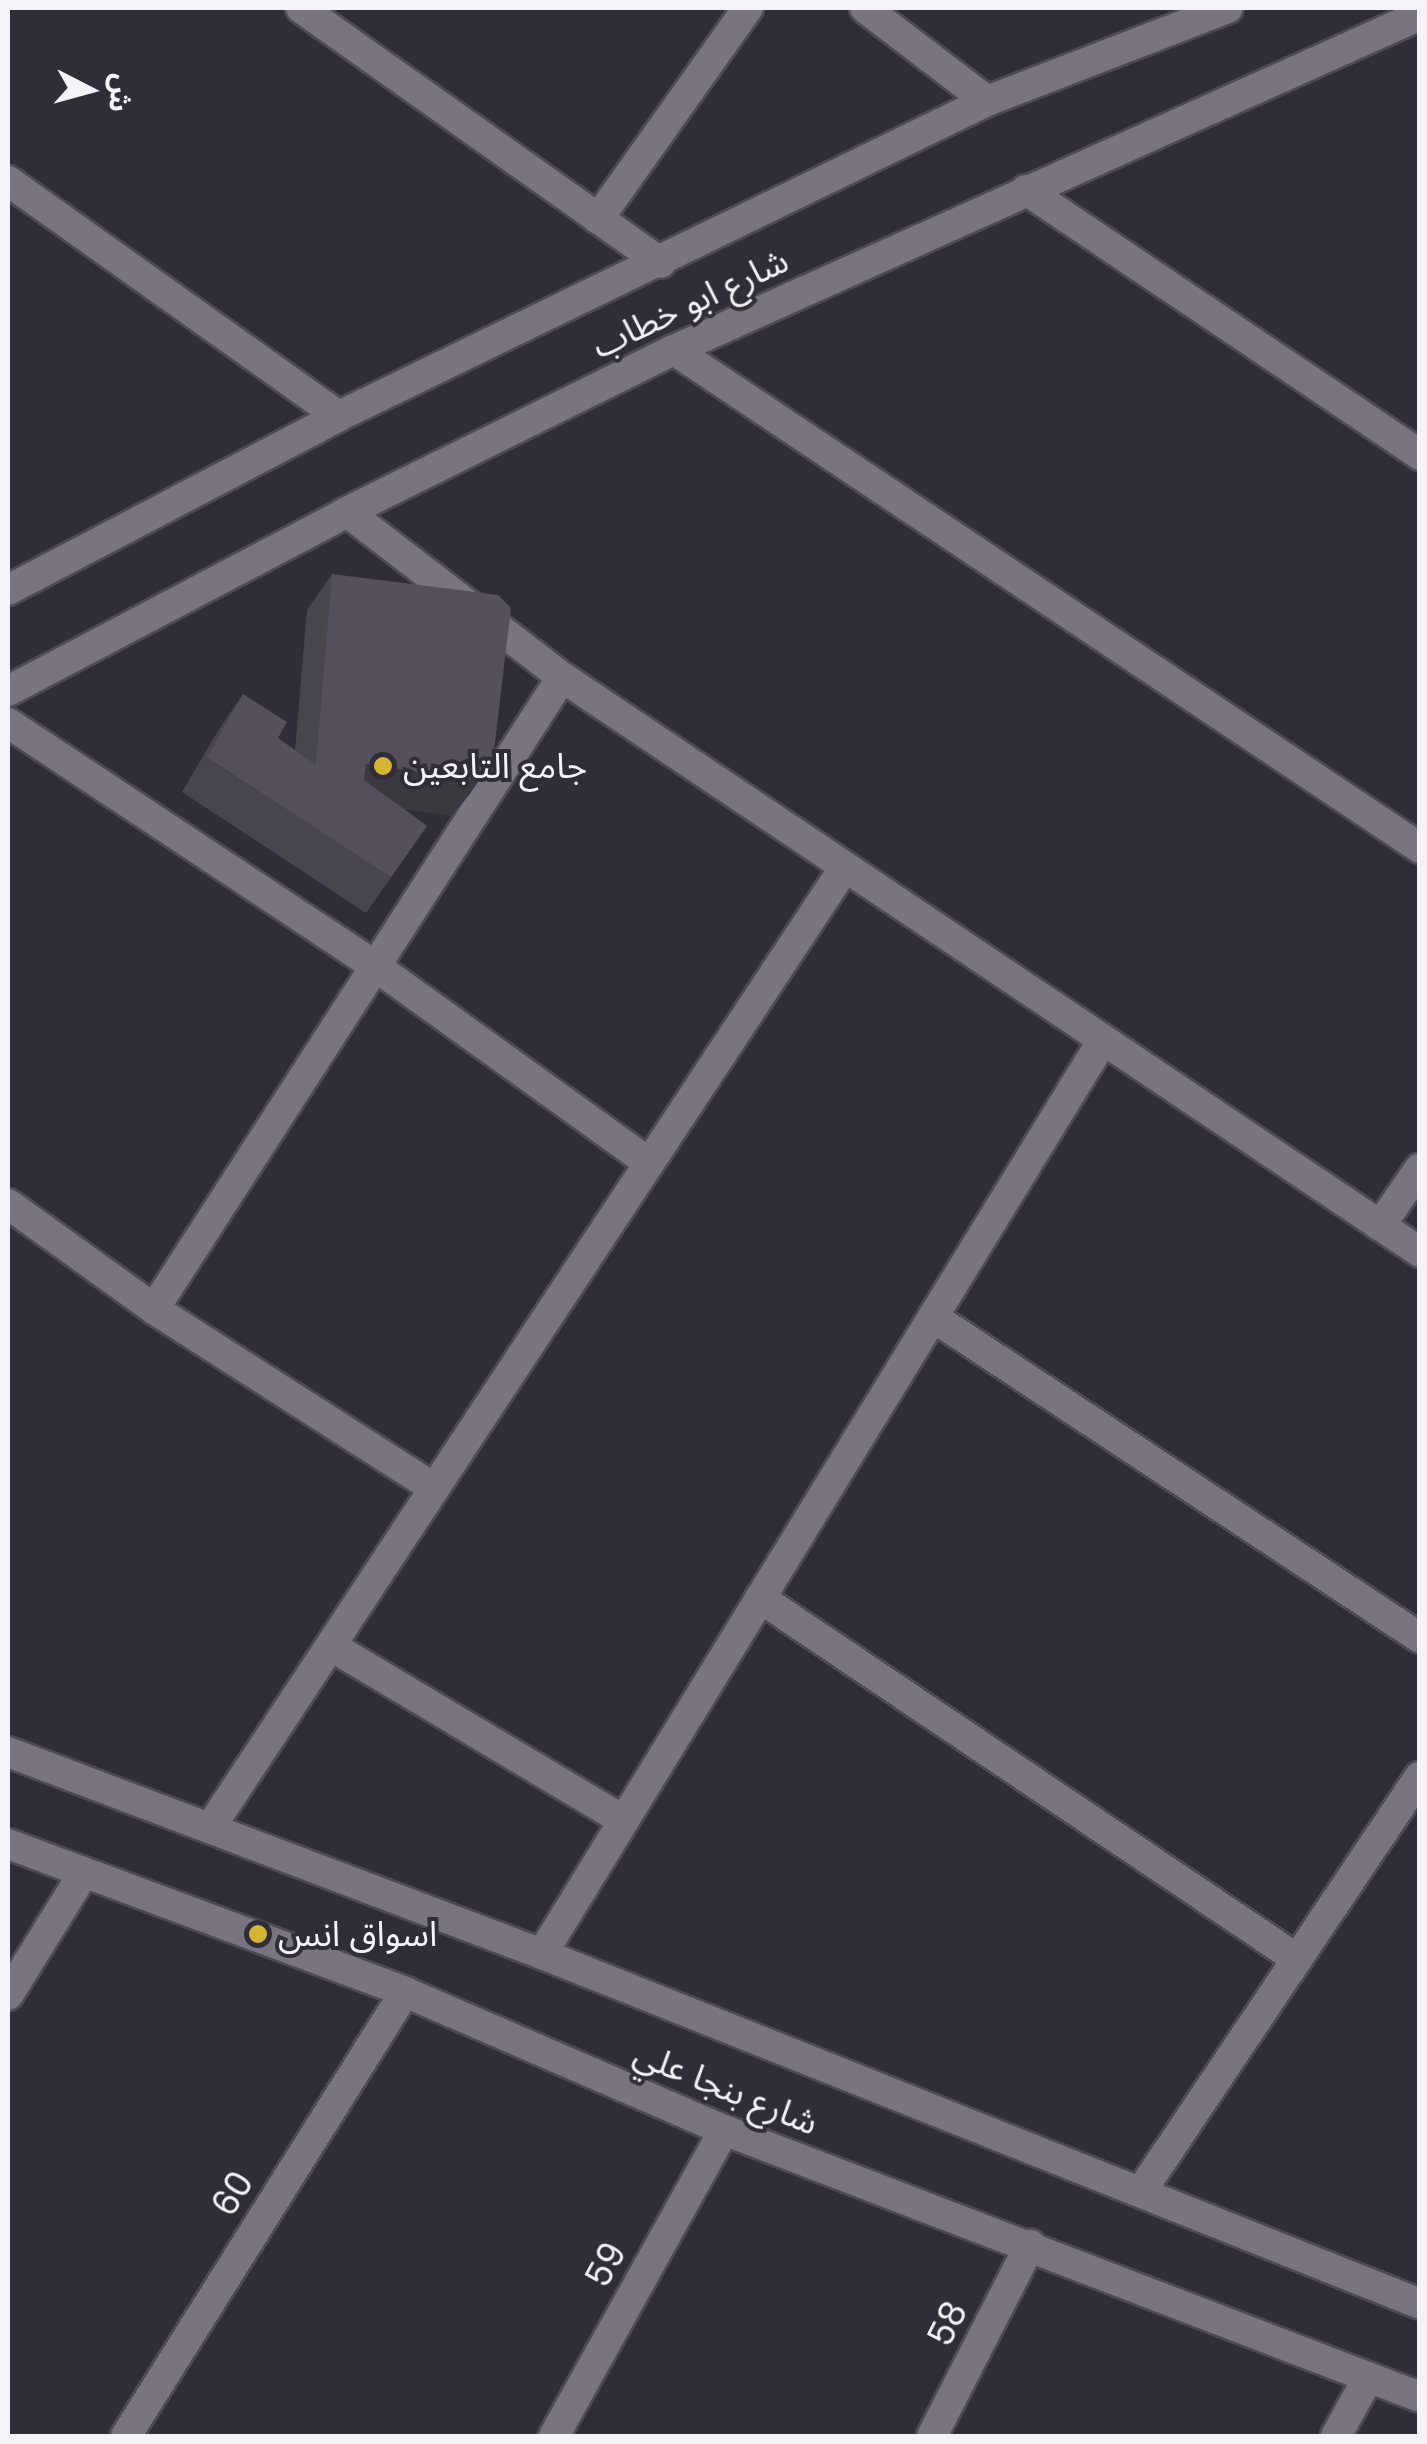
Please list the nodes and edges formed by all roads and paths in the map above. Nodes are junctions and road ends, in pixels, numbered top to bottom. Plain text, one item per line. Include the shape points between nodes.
1 (301, 8) edge
2 (748, 8) edge
3 (865, 8) edge
4 (1228, 8) edge
5 (1420, 15) edge
6 (987, 101) junction
7 (8, 180) edge
8 (1026, 190) junction
9 (598, 218) junction
10 (662, 263) junction
11 (674, 350) junction
12 (339, 416) junction
13 (1420, 454) edge
14 (348, 512) junction
15 (8, 590) edge
16 (562, 676) junction
17 (8, 692) edge
18 (8, 723) edge
19 (1420, 848) edge
20 (845, 866) junction
21 (376, 966) junction
22 (1103, 1040) junction
23 (649, 1163) junction
24 (1420, 1168) edge
25 (8, 1204) edge
26 (1380, 1226) junction
27 (1420, 1252) edge
28 (154, 1309) junction
29 (933, 1317) junction
30 (434, 1488) junction
31 (760, 1598) junction
32 (1420, 1638) edge
33 (330, 1646) junction
34 (8, 1752) edge
35 (1420, 1777) edge
36 (624, 1821) junction
37 (212, 1826) junction
38 (8, 1844) edge
39 (84, 1874) junction
40 (542, 1954) junction
41 (1297, 1959) junction
42 (405, 1992) junction
43 (8, 1996) edge
44 (724, 2130) junction
45 (1142, 2190) junction
46 (1030, 2245) junction
47 (1420, 2304) edge
48 (1368, 2378) junction
49 (1420, 2397) edge
50 (126, 2436) edge
51 (554, 2436) edge
52 (932, 2436) edge
53 (1336, 2436) edge

1 - 9 street
2 - 9 street
3 - 6 street
4 - 6 street, شارع ابو خطاب
5 - 8 street, شارع ابو خطاب
6 - 10 street, شارع ابو خطاب
7 - 12 street
8 - 11 street, شارع ابو خطاب
8 - 13 street
9 - 10 street
10 - 12 street, شارع ابو خطاب
11 - 14 street, شارع ابو خطاب
11 - 19 street
12 - 15 street, شارع ابو خطاب
14 - 16 street
14 - 17 street, شارع ابو خطاب
16 - 20 street
16 - 21 street
18 - 21 street
20 - 22 street
20 - 23 street
21 - 23 street
21 - 28 street
22 - 26 street
22 - 29 street
23 - 30 street
24 - 26 street
25 - 28 street
26 - 27 street
28 - 30 street
29 - 31 street
29 - 32 street
30 - 33 street
31 - 36 street
31 - 41 street
33 - 36 street
33 - 37 street
34 - 37 street, شارع بنجا علي
35 - 41 street
36 - 40 street
37 - 40 street, شارع بنجا علي
38 - 39 street, شارع بنجا علي
39 - 42 street, شارع بنجا علي
39 - 43 street
40 - 45 street, شارع بنجا علي
41 - 45 street
42 - 44 street, شارع بنجا علي
42 - 50 street, 60
44 - 46 street, شارع بنجا علي
44 - 51 street, 59
45 - 47 street, شارع بنجا علي
46 - 48 street, شارع بنجا علي
46 - 52 street, 58
48 - 49 street, شارع بنجا علي
48 - 53 street

